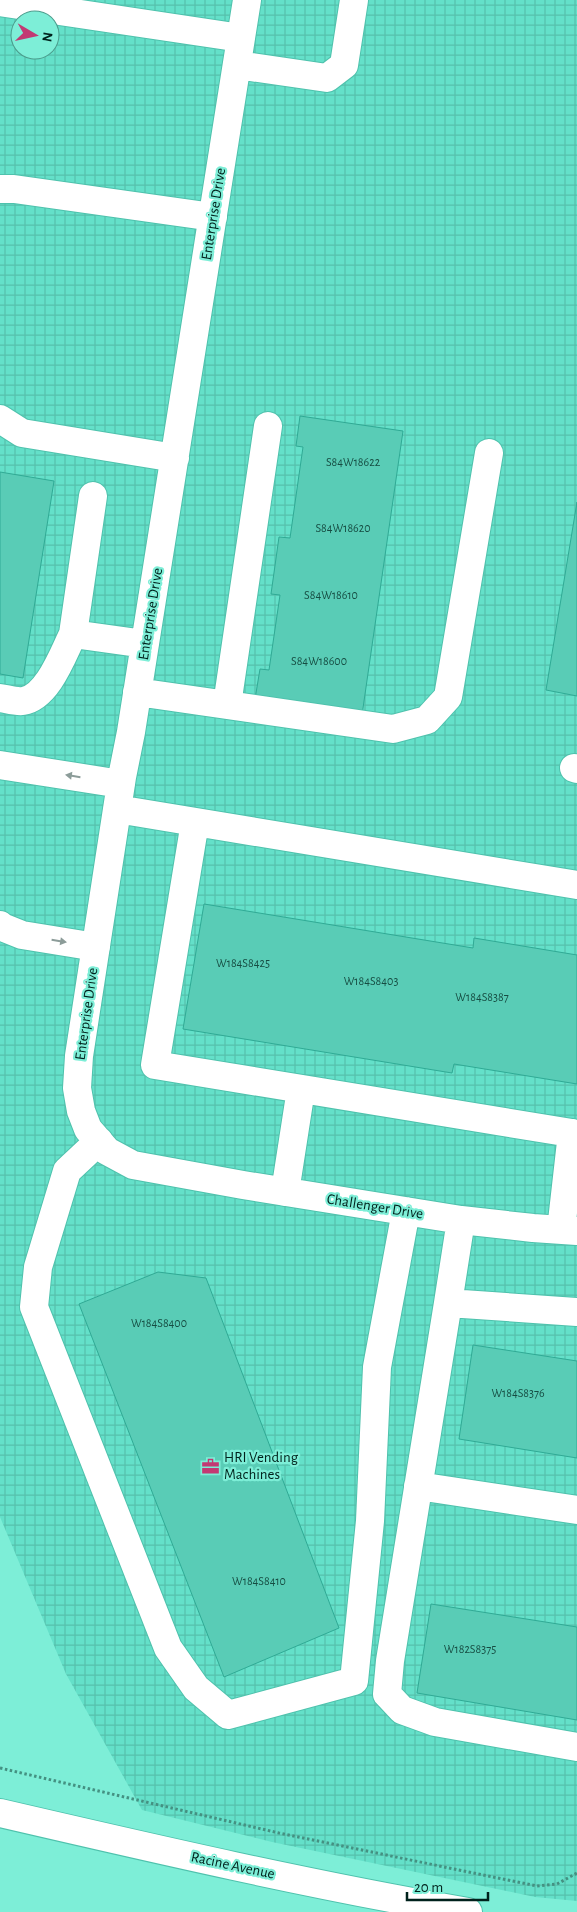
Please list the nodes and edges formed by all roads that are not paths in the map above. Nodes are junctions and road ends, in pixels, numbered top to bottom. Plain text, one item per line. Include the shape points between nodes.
1 (248, 0) edge
2 (354, 0) edge
3 (0, 2) edge
4 (241, 38) junction
5 (237, 65) junction
6 (0, 189) edge
7 (213, 217) junction
8 (0, 419) edge
9 (268, 426) dead end
10 (489, 453) dead end
11 (174, 458) junction
12 (93, 496) dead end
13 (73, 634) junction
14 (145, 644) junction
15 (137, 692) junction
16 (0, 698) edge
17 (227, 705) junction
18 (0, 765) edge
19 (119, 796) junction
20 (195, 822) junction
21 (577, 885) edge
22 (0, 925) edge
23 (96, 947) junction
24 (301, 1089) junction
25 (575, 1134) edge
26 (99, 1141) junction
27 (174, 1172) joint
28 (285, 1192) junction
29 (406, 1211) junction
30 (461, 1220) junction
31 (569, 1231) edge
32 (448, 1303) junction
33 (577, 1312) edge
34 (418, 1486) junction
35 (577, 1510) edge
36 (577, 1748) edge
37 (0, 1813) edge
38 (468, 1912) edge

1 - 4 street, Enterprise Drive
2 - 5 street via 344,65 327,78
3 - 4 street
4 - 5 street, Enterprise Drive
5 - 7 street, Enterprise Drive
6 - 7 street
7 - 11 street, Enterprise Drive
8 - 11 street via 22,433
9 - 17 street
10 - 17 street via 448,697 427,720 393,729
11 - 14 street, Enterprise Drive
12 - 13 street
13 - 14 street
13 - 16 street via 50,680 37,696 23,701
14 - 15 street, Enterprise Drive
15 - 17 street
15 - 19 street, Enterprise Drive
19 -> 18 street
19 - 20 street
19 - 23 street, Enterprise Drive
20 - 21 street
20 - 24 street via 155,1065
22 -> 23 street via 22,935
23 - 26 street, Enterprise Drive via 77,1088 88,1129
24 - 25 street
24 - 28 street
25 - 31 street
26 - 27 street, Enterprise Drive via 107,1151 133,1165
26 - 29 street via 67,1171 38,1267 34,1307 168,1648 196,1688 228,1715 354,1681 370,1521 377,1367
27 - 28 street, Challenger Drive
28 - 29 street, Challenger Drive
29 - 30 street, Challenger Drive
30 - 31 street, Challenger Drive
30 - 32 street
32 - 33 street
32 - 34 street
34 - 35 street
34 - 36 street via 387,1694 402,1710 434,1722
37 - 38 street, Racine Avenue via 237,1866

